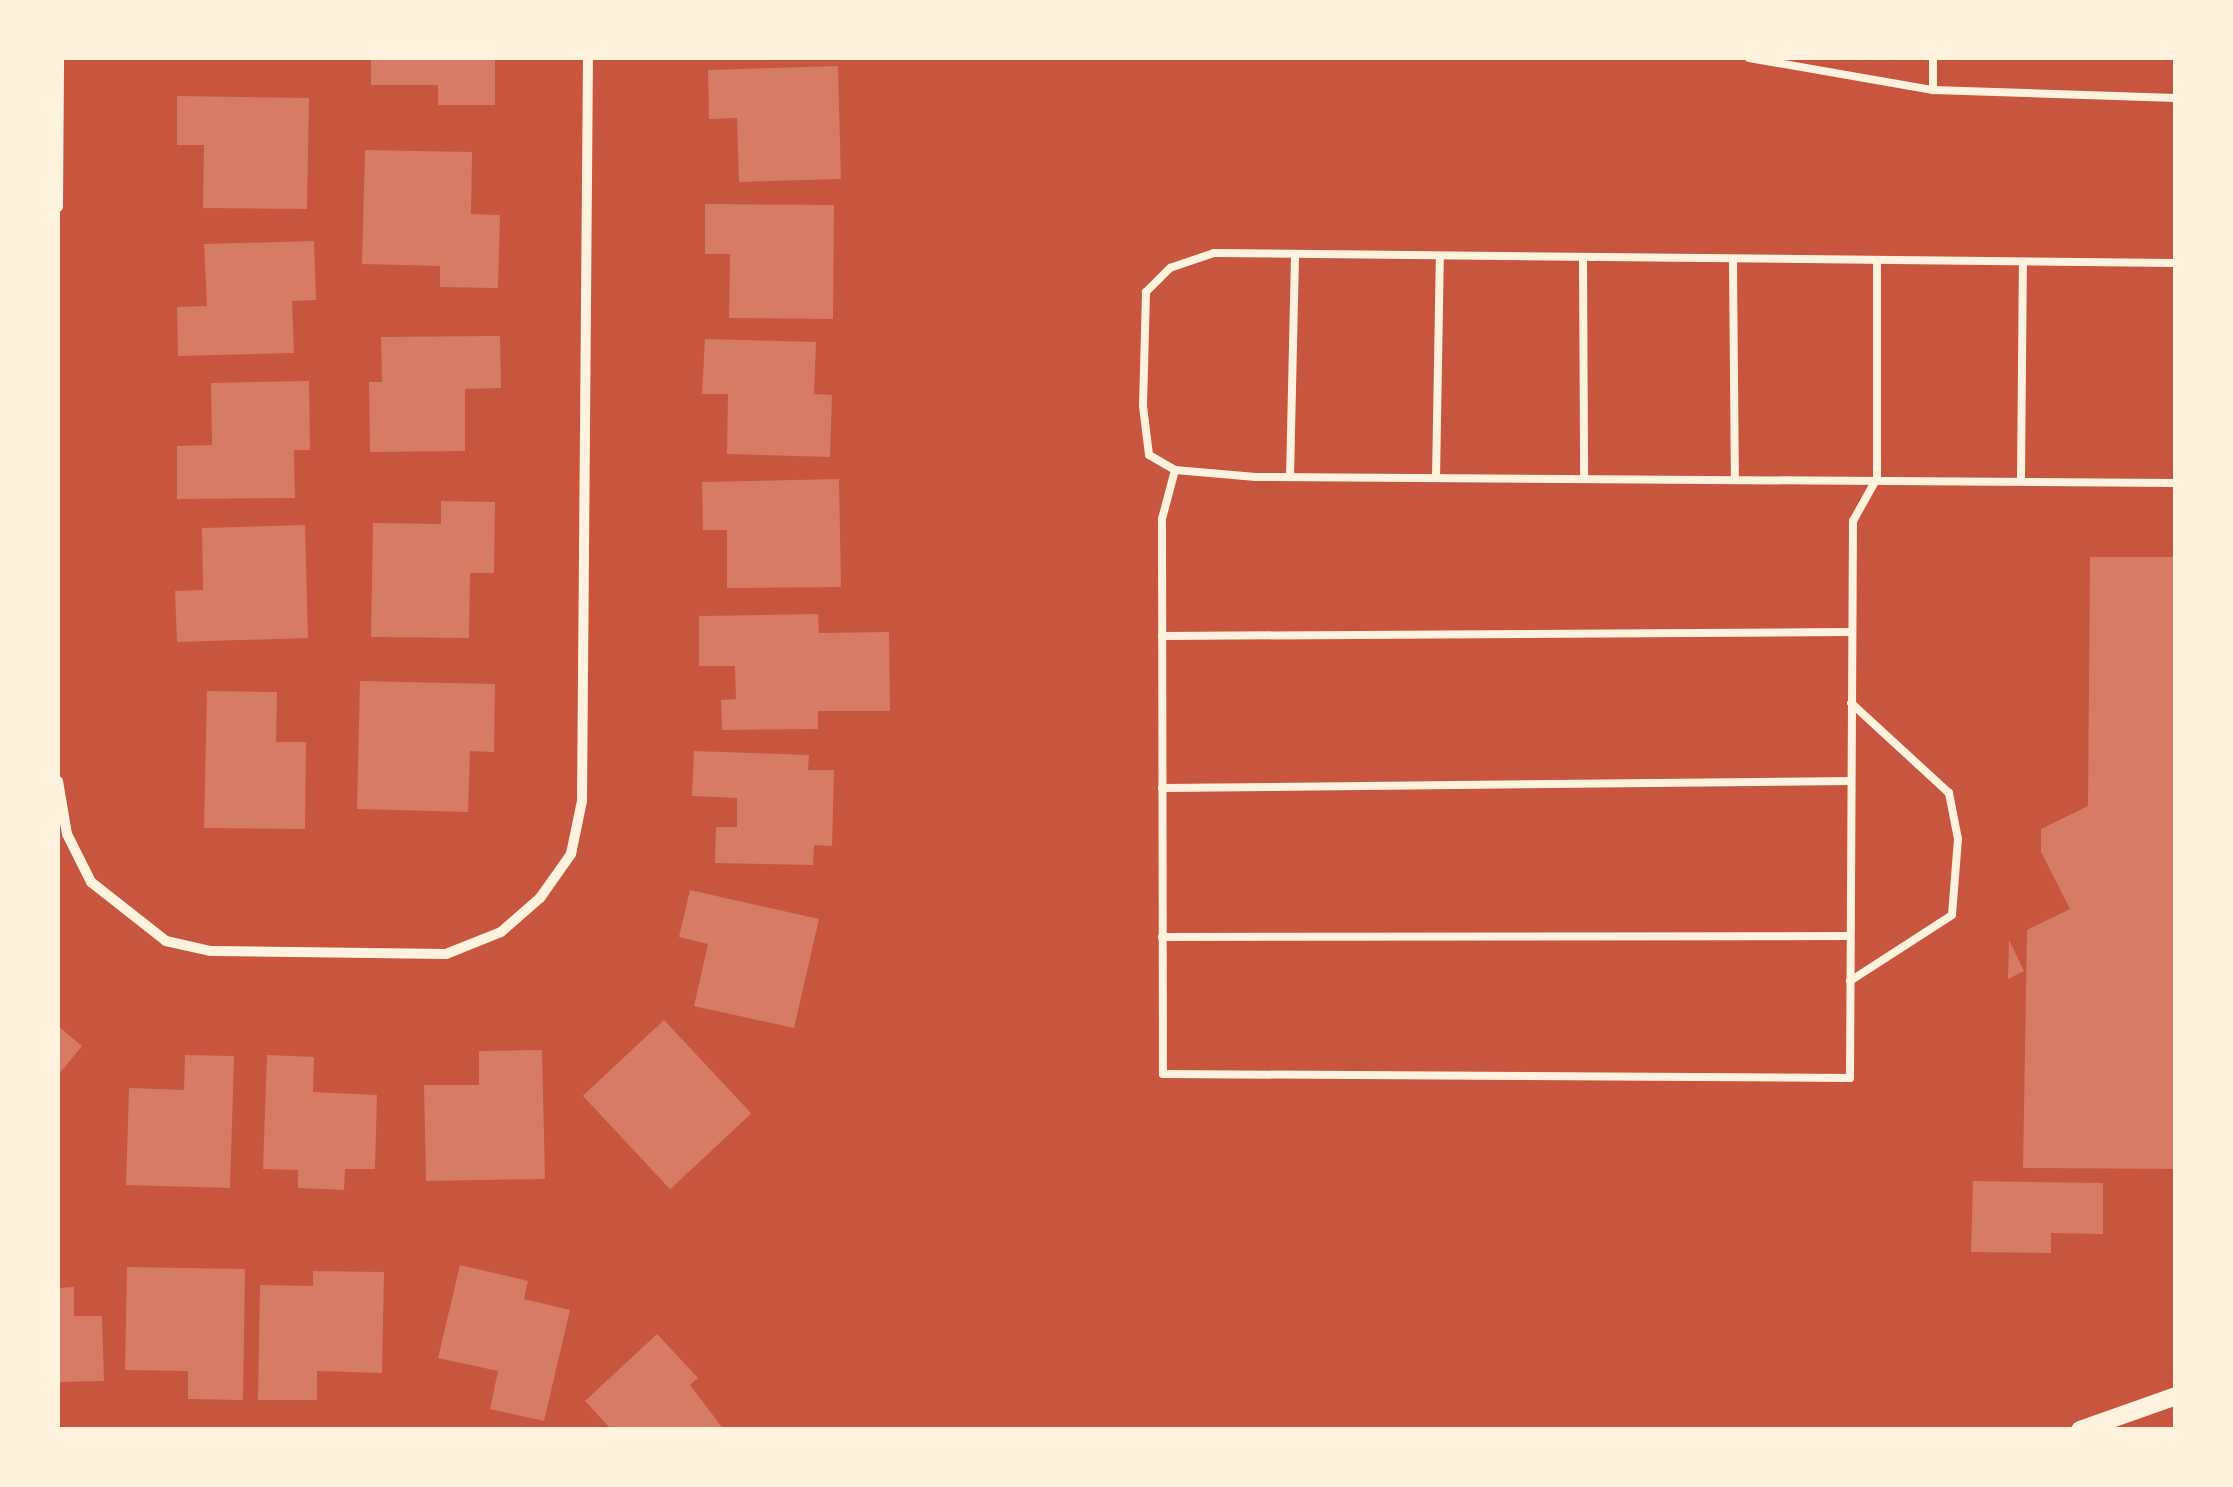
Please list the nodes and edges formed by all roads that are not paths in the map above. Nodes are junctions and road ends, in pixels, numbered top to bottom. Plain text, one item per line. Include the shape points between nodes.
1 (59, 58) edge
2 (588, 58) edge
3 (1749, 58) edge
4 (1933, 58) edge
5 (1933, 90) junction
6 (2176, 98) edge
7 (58, 207) edge
8 (1295, 254) junction
9 (1440, 257) junction
10 (1583, 259) junction
11 (1734, 262) junction
12 (1878, 262) junction
13 (2023, 262) junction
14 (2176, 263) edge
15 (1175, 470) junction
16 (1290, 477) junction
17 (1436, 478) junction
18 (1584, 478) junction
19 (1735, 478) junction
20 (1877, 478) junction
21 (2021, 480) junction
22 (2176, 483) edge
23 (1852, 632) junction
24 (1162, 636) junction
25 (1851, 703) junction
26 (58, 780) edge
27 (1851, 781) junction
28 (1162, 788) junction
29 (1162, 936) junction
30 (1850, 936) junction
31 (1850, 981) junction
32 (2176, 1396) edge
33 (2080, 1430) edge

1 - 7 street
2 - 26 street via 582,801 571,854 540,898 501,932 446,954 210,951 166,941 91,882 67,834
3 - 5 lane
4 - 5 lane
5 - 6 lane
8 - 9 lane
8 - 15 lane via 1214,252 1170,268 1146,292 1149,455
8 - 16 lane
9 - 10 lane
9 - 17 lane
10 - 11 lane
10 - 18 lane
11 - 12 lane
11 - 19 lane
12 - 13 lane
12 - 20 lane
13 - 14 lane
13 - 21 lane
15 - 16 lane
15 - 24 lane via 1162,519
16 - 17 lane
17 - 18 lane
18 - 19 lane
19 - 20 lane
20 - 21 lane
20 - 23 lane via 1852,521
21 - 22 lane
23 - 24 lane
23 - 25 lane
24 - 28 lane
25 - 27 lane
25 - 31 lane via 1949,793 1958,839 1952,915
27 - 28 lane
27 - 30 lane
28 - 29 lane
29 - 30 lane
29 - 31 lane via 1163,1074 1850,1078
30 - 31 lane
32 - 33 street

